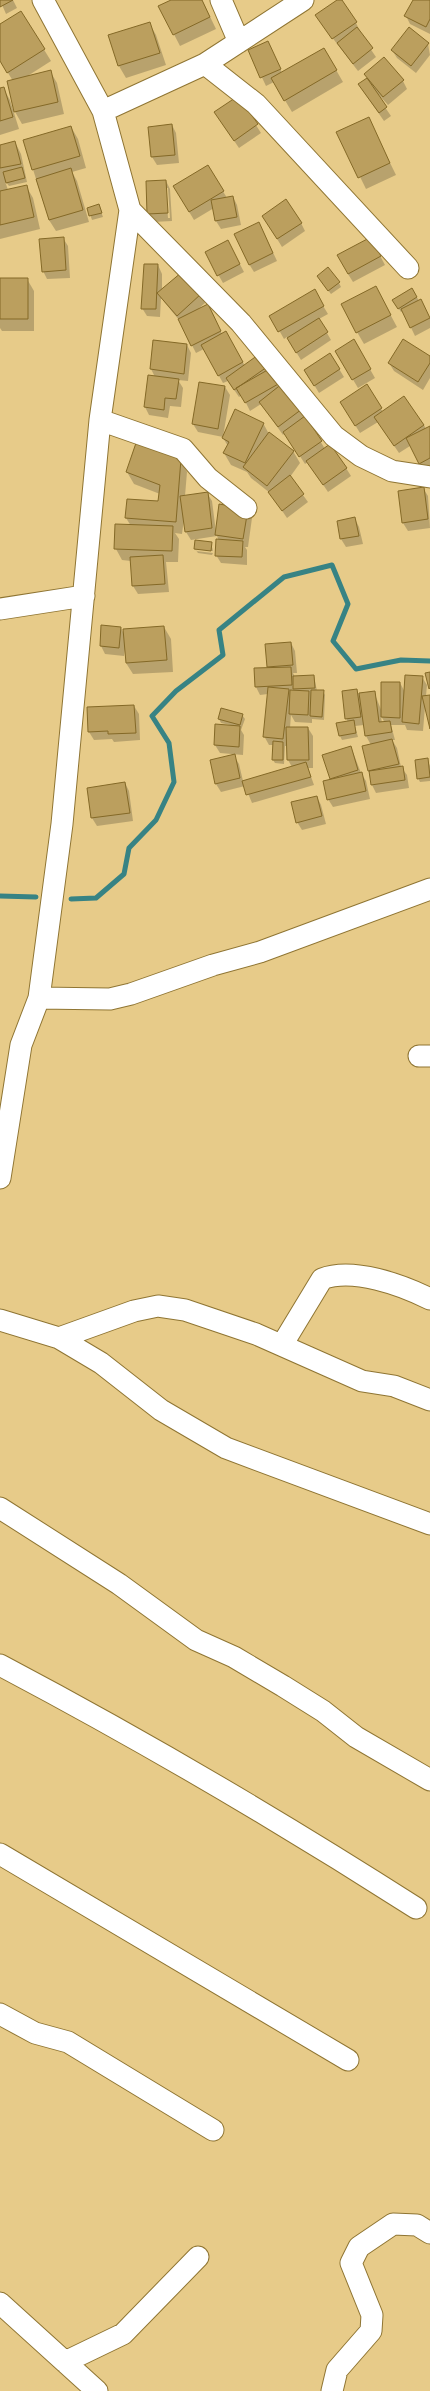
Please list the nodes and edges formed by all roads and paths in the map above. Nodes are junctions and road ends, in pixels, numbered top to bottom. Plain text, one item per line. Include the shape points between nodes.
1 (43, 0) edge
2 (221, 0) edge
3 (303, 0) edge
4 (239, 42) junction
5 (205, 64) junction
6 (104, 111) junction
7 (130, 210) junction
8 (408, 268) dead end
9 (100, 420) junction
10 (430, 477) edge
11 (246, 508) dead end
12 (84, 596) junction
13 (0, 609) edge
14 (430, 889) edge
15 (39, 998) junction
16 (0, 1178) edge
17 (430, 1299) edge
18 (0, 1320) edge
19 (59, 1338) junction
20 (282, 1345) junction
21 (430, 1400) edge
22 (0, 1508) edge
23 (430, 1524) edge
24 (0, 1665) edge
25 (430, 1780) edge
26 (0, 1854) edge
27 (416, 1908) dead end
28 (0, 2014) edge
29 (348, 2060) dead end
30 (213, 2130) dead end
31 (430, 2233) edge
32 (198, 2257) dead end
33 (0, 2303) edge
34 (65, 2362) junction
35 (98, 2391) edge
36 (332, 2391) edge

1 - 6 street
2 - 4 street
3 - 4 street
4 - 5 street
5 - 6 street
5 - 8 street via 256,104
6 - 7 street
7 - 9 street
7 - 10 street via 241,323 334,436 360,456 392,471
9 - 11 street via 183,450 208,478
9 - 12 street
12 - 13 street
12 - 15 street via 62,824
14 - 15 street via 260,952 213,965 131,994 110,999
15 - 16 street via 21,1045
17 - 20 street via 409,1288 354,1275 334,1274 322,1279
18 - 19 street
19 - 20 street via 134,1311 158,1306 185,1310
19 - 23 street via 101,1363 161,1410 226,1448
20 - 21 street via 362,1381 394,1386
22 - 25 street via 119,1584 196,1640 234,1657 283,1686 323,1711 356,1737
24 - 27 street via 106,1721 308,1840
26 - 29 street
28 - 30 street via 35,2033 68,2042
31 - 36 street via 417,2225 393,2224 359,2247 351,2263 372,2314 371,2331 337,2370
32 - 34 street via 123,2334
33 - 34 street
34 - 35 street

